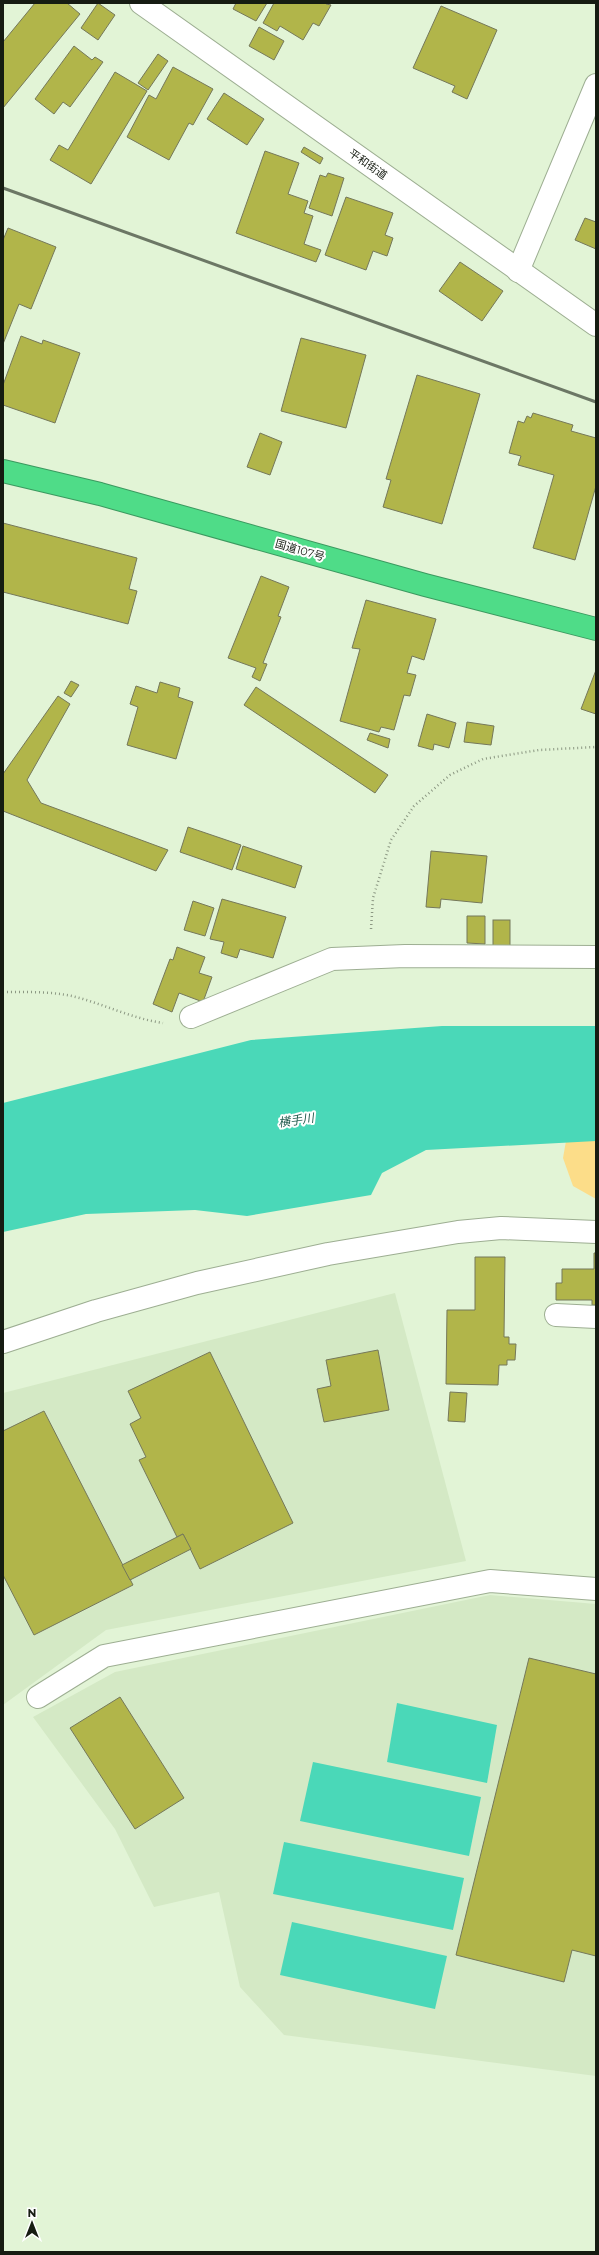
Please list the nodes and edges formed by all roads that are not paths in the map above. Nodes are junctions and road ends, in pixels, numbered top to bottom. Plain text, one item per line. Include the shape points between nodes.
1 (140, 3) edge
2 (596, 85) edge
3 (518, 271) junction
4 (596, 325) edge
5 (3, 471) edge
6 (596, 629) edge
7 (596, 957) edge
8 (191, 1017) road end
9 (596, 1232) edge
10 (556, 1315) dead end
11 (596, 1317) edge
12 (3, 1342) edge
13 (596, 1589) edge
14 (38, 1697) dead end

1 - 3 street, 平和街道
2 - 3 street
3 - 4 street, 平和街道
5 - 6 highway, 国道107号 via 100,494 425,585
7 - 8 street via 405,956 332,959
9 - 12 street via 501,1228 458,1232 328,1254 197,1283 96,1311
10 - 11 street
13 - 14 street via 490,1581 104,1656

